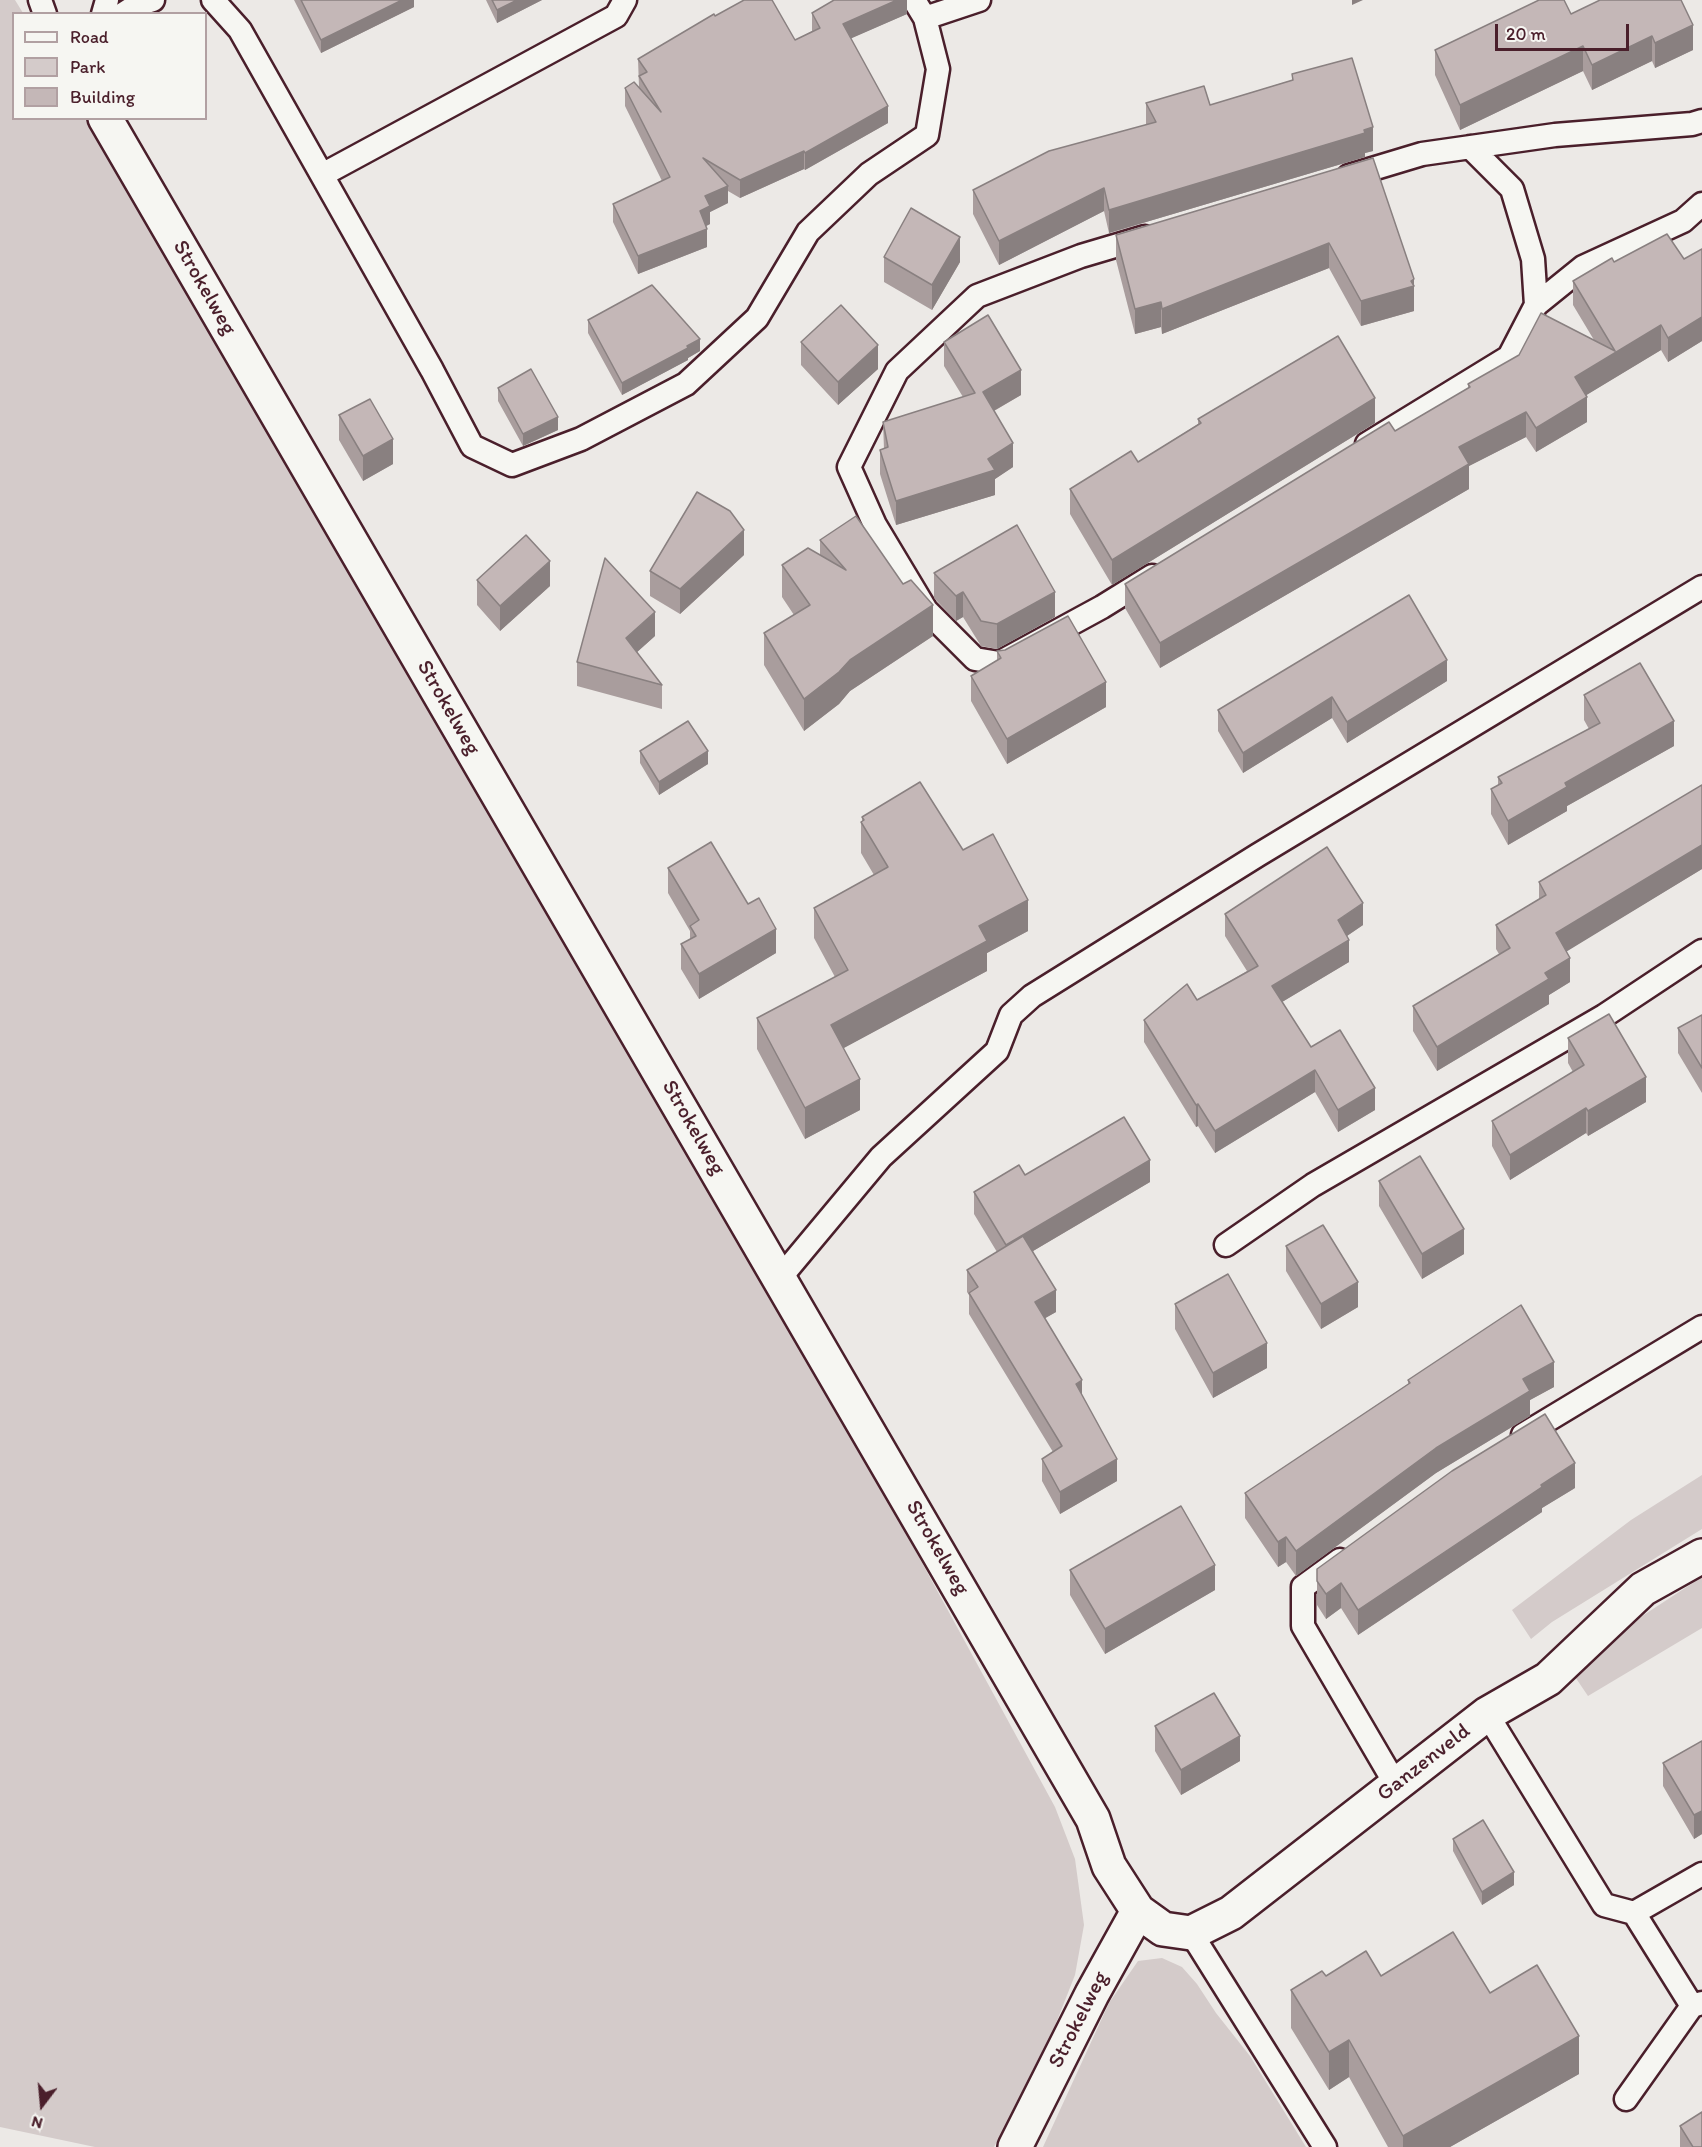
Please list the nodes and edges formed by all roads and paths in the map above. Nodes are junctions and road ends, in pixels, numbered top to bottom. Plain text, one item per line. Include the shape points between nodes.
1 (153, 0) edge
2 (213, 0) edge
3 (625, 0) edge
4 (979, 0) edge
5 (919, 9) edge
6 (126, 12) edge
7 (106, 120) edge
8 (1702, 121) edge
9 (1470, 147) junction
10 (322, 175) junction
11 (1331, 182) edge
12 (1702, 204) edge
13 (1160, 233) edge
14 (1536, 305) junction
15 (1351, 454) edge
16 (1172, 564) edge
17 (1702, 587) edge
18 (1702, 951) edge
19 (1226, 1245) dead end
20 (780, 1278) junction
21 (1702, 1327) edge
22 (1503, 1448) edge
23 (1359, 1546) edge
24 (1702, 1556) edge
25 (1487, 1714) junction
26 (1396, 1785) junction
27 (1702, 1874) edge
28 (1138, 1911) junction
29 (1634, 1913) junction
30 (1191, 1933) junction
31 (1697, 2005) edge
32 (1626, 2099) dead end
33 (1015, 2147) edge
34 (1325, 2147) edge

1 - 6 lane
2 - 10 lane via 240,30
3 - 10 lane via 616,16
4 - 5 lane
5 - 10 lane via 938,69 927,135 869,174 808,232 757,318 686,384 581,439 512,465 472,446
7 - 20 street, Strokelweg
8 - 9 lane
9 - 11 lane via 1422,154
9 - 14 lane via 1512,189 1533,259
12 - 14 lane via 1683,221 1583,267
13 - 16 lane via 1081,256 977,296 897,371 849,466 875,525 926,610 975,659 999,663
14 - 15 lane via 1509,357
17 - 20 lane via 1032,996 1011,1014 998,1052 881,1157
18 - 19 lane via 1604,1016 1313,1185
20 - 28 street, Strokelweg via 1093,1819 1109,1866
21 - 22 lane
23 - 26 lane via 1303,1587 1303,1626
24 - 25 street, Ganzenveld via 1643,1589 1548,1678
25 - 26 street, Ganzenveld
25 - 29 lane via 1604,1905
26 - 30 street, Ganzenveld via 1231,1913
27 - 29 lane
28 - 30 street via 1163,1929
28 - 33 street, Strokelweg
29 - 31 lane
30 - 34 lane
31 - 32 lane

